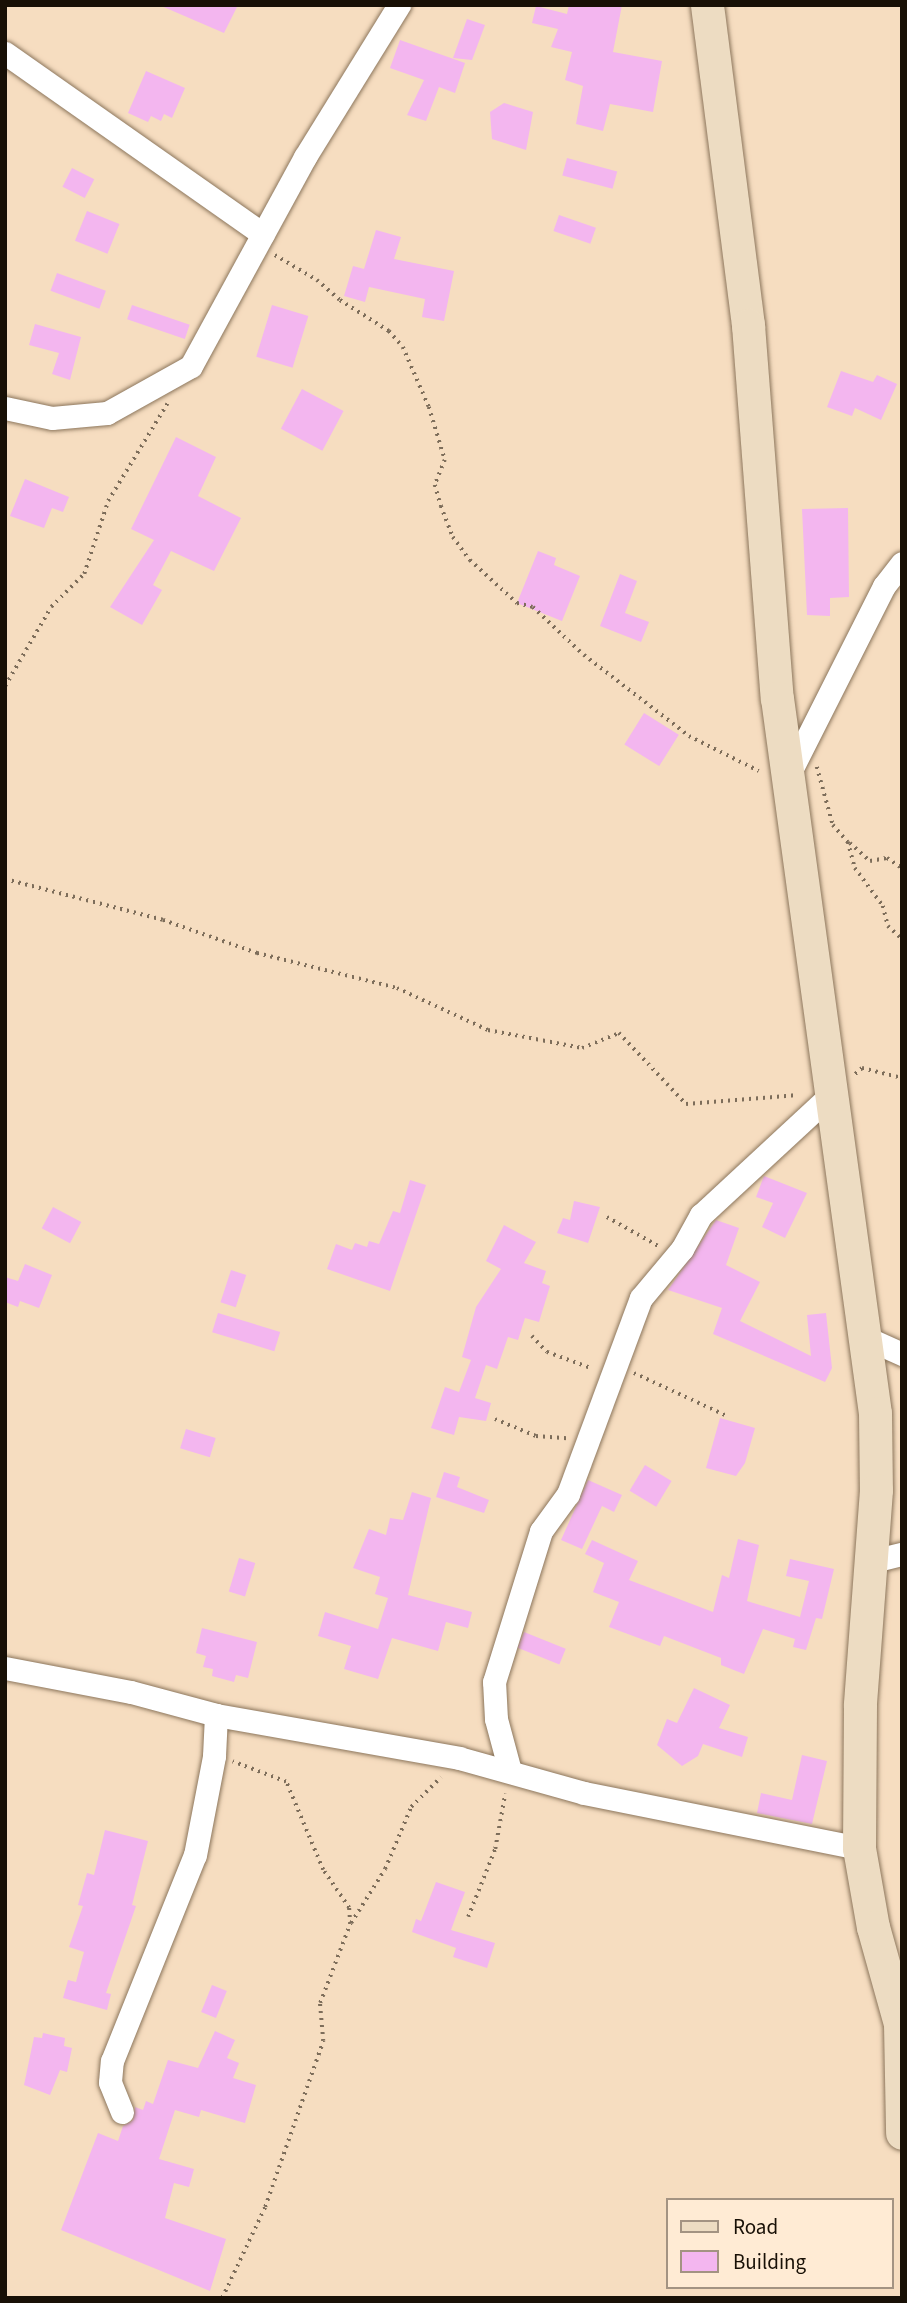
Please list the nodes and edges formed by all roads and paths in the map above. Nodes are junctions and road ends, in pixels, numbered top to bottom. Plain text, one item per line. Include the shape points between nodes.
1 (399, 5) edge
2 (707, 5) edge
3 (5, 53) edge
4 (261, 239) junction
5 (175, 379) junction
6 (5, 408) edge
7 (902, 564) edge
8 (5, 687) edge
9 (805, 743) junction
10 (789, 782) junction
11 (848, 842) junction
12 (902, 868) edge
13 (5, 879) edge
14 (902, 939) edge
15 (902, 1078) edge
16 (834, 1092) junction
17 (607, 1217) dead end
18 (673, 1259) junction
19 (532, 1336) dead end
20 (862, 1336) junction
21 (902, 1354) edge
22 (612, 1374) junction
23 (727, 1416) dead end
24 (495, 1419) dead end
25 (586, 1438) junction
26 (902, 1554) edge
27 (869, 1562) junction
28 (5, 1668) edge
29 (216, 1715) junction
30 (214, 1756) junction
31 (459, 1758) junction
32 (510, 1771) junction
33 (859, 1848) junction
34 (468, 1917) dead end
35 (350, 1924) junction
36 (901, 2024) edge
37 (122, 2112) dead end
38 (902, 2133) edge
39 (222, 2298) edge

1 - 4 street via 305,156
2 - 10 street via 748,325 777,698
3 - 4 street
4 - 5 street via 207,342 191,366
4 - 10 path via 389,331 403,347 445,460 435,485 441,506 453,537 470,560 517,603 533,607 584,655 689,736
5 - 6 street via 107,412 79,418
5 - 8 path via 167,407 108,501 84,574 51,607
7 - 9 street via 884,586
9 - 10 street
9 - 11 path via 824,781 833,825
10 - 16 street
11 - 12 path via 870,861 887,858
11 - 14 path via 855,868 883,906 888,926
13 - 16 path via 163,920 257,953 397,988 488,1030 582,1048 619,1033 686,1104
15 - 16 path via 862,1068
16 - 18 street via 722,1193 701,1215
16 - 20 street
17 - 18 path
18 - 22 street via 641,1298
19 - 22 path via 540,1348
20 - 21 street
20 - 27 street via 875,1413 876,1490
22 - 23 path
22 - 25 street
24 - 25 path via 544,1438
25 - 32 street via 568,1494 541,1531 494,1682 496,1719
26 - 27 street
27 - 33 street via 860,1705
28 - 29 street via 131,1692
29 - 30 street
29 - 31 street
30 - 35 path via 286,1782 323,1870 349,1908
30 - 37 street via 195,1855 112,2061 110,2082
31 - 32 street
31 - 35 path via 411,1807 385,1869
32 - 33 street via 664,1811
32 - 34 path via 495,1849
33 - 36 street via 873,1927
35 - 39 path via 320,2003 323,2041 265,2207
36 - 38 street

